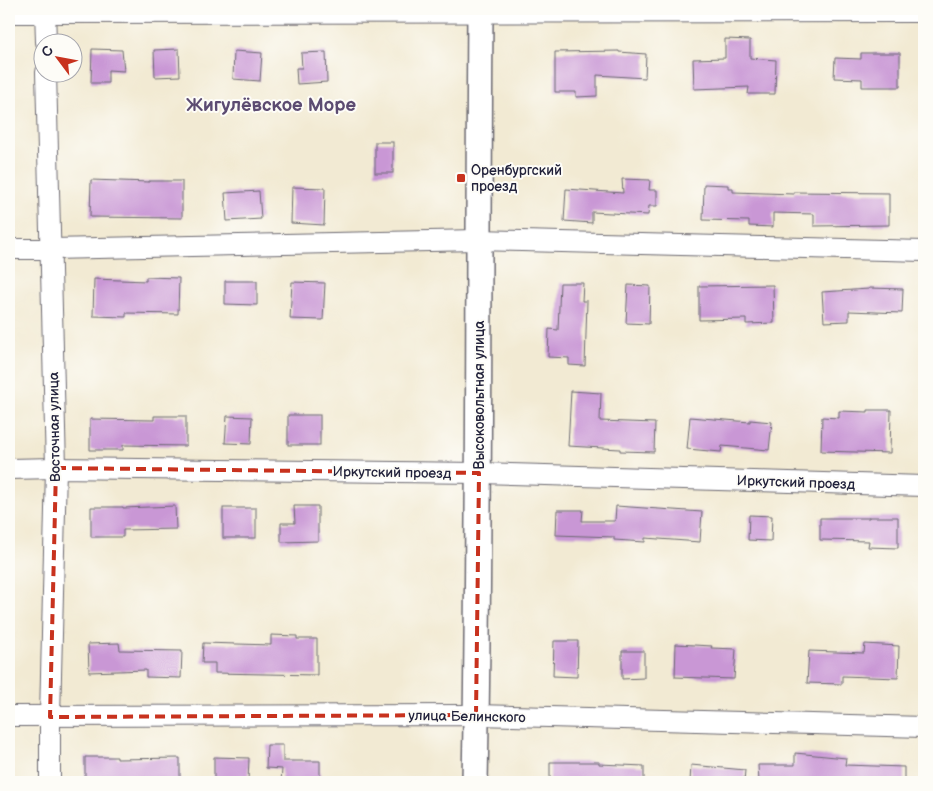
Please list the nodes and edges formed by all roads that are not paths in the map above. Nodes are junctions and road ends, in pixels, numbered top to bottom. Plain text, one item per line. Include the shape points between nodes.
1 (45, 11) edge
2 (480, 11) edge
3 (924, 12) edge
4 (9, 13) edge
5 (46, 32) edge
6 (46, 82) edge
7 (478, 240) junction
8 (9, 249) edge
9 (51, 249) junction
10 (924, 252) edge
11 (56, 468) junction
12 (9, 469) edge
13 (479, 473) junction
14 (924, 486) edge
15 (9, 716) edge
16 (476, 716) junction
17 (50, 717) junction
18 (924, 727) edge
19 (50, 782) edge
20 (475, 782) edge

1 - 2 street
1 - 4 street
1 - 5 street
2 - 3 street
2 - 7 street, Высоковольтная улица
6 - 9 street, Восточная улица
7 - 9 street
7 - 10 street
7 - 13 street, Высоковольтная улица
8 - 9 street
9 - 11 street, Восточная улица
11 - 12 street, Иркутский проезд
11 - 13 street, Иркутский проезд
11 - 17 street, Восточная улица
13 - 14 street, Иркутский проезд
13 - 16 street, Высоковольтная улица
15 - 17 street, улица Белинского
16 - 17 street, улица Белинского
16 - 18 street, улица Белинского
16 - 20 street, Высоковольтная улица
17 - 19 street, Восточная улица

